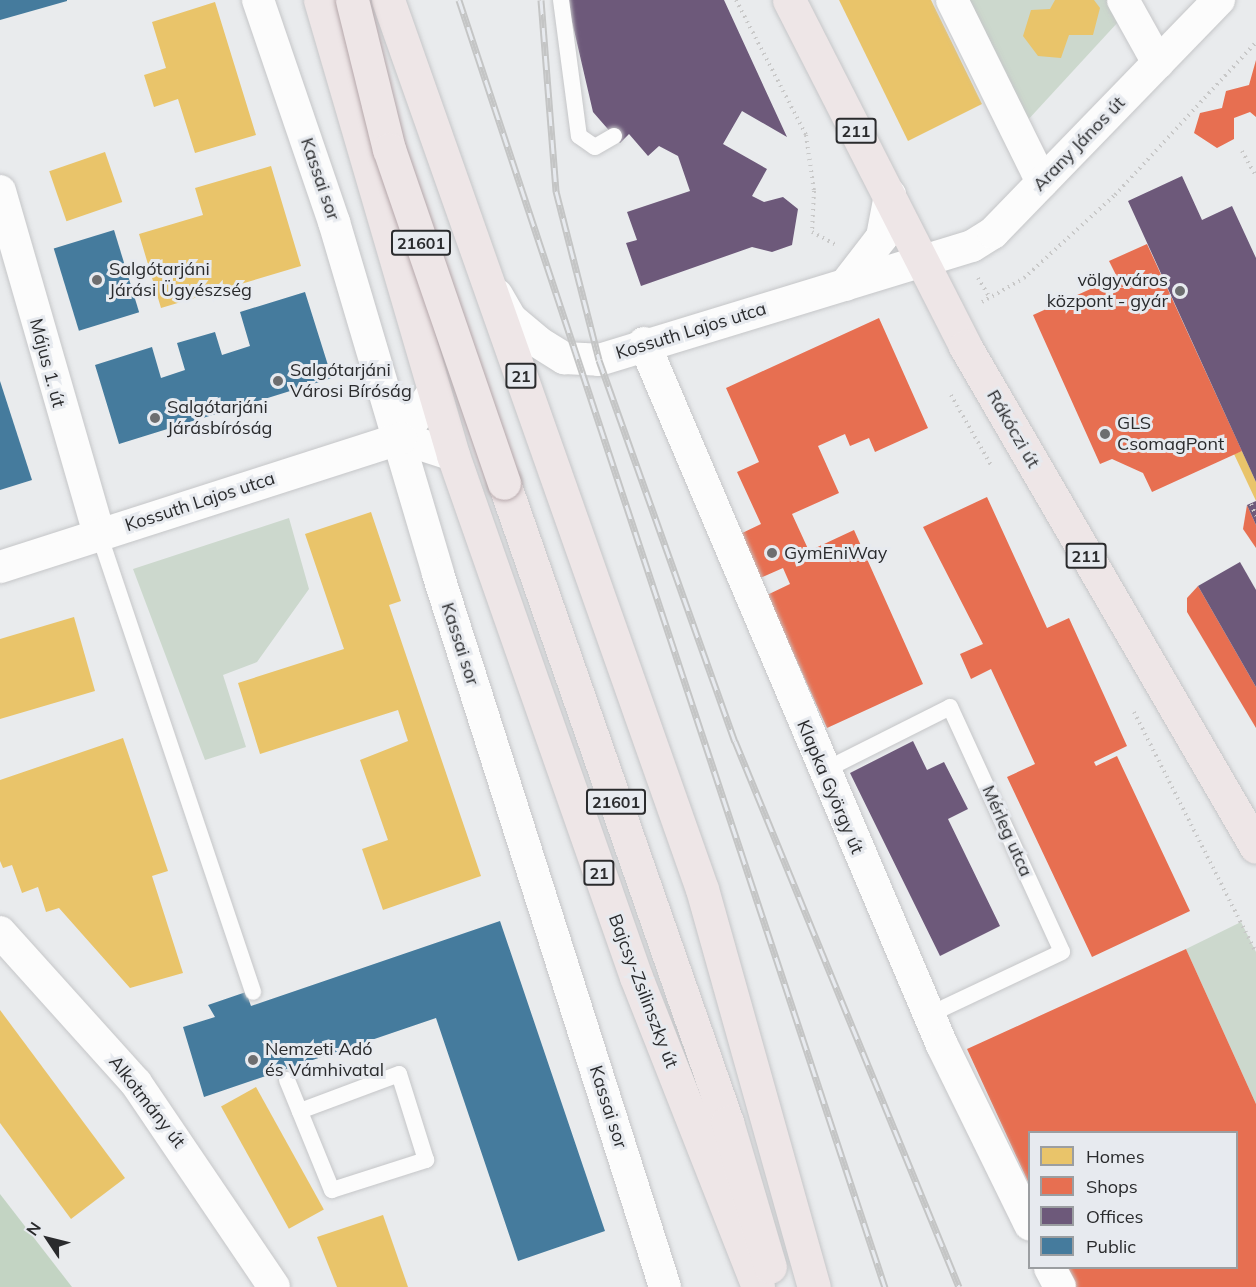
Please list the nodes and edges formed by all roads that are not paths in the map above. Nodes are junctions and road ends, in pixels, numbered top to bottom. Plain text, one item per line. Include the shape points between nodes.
1 (258, 0) edge
2 (320, 0) edge
3 (352, 0) edge
4 (561, 0) edge
5 (789, 0) edge
6 (952, 0) edge
7 (1123, 0) edge
8 (1219, 0) edge
9 (391, 6) edge
10 (339, 61) junction
11 (1158, 63) junction
12 (614, 136) dead end
13 (1042, 182) junction
14 (0, 191) edge
15 (890, 195) junction
16 (923, 262) junction
17 (489, 280) junction
18 (845, 285) junction
19 (644, 343) junction
20 (434, 391) junction
21 (401, 438) junction
22 (453, 455) junction
23 (99, 534) junction
24 (0, 567) edge
25 (823, 771) junction
26 (1256, 847) edge
27 (0, 932) edge
28 (253, 992) dead end
29 (929, 1016) junction
30 (287, 1080) dead end
31 (300, 1111) junction
32 (743, 1172) junction
33 (1028, 1223) edge
34 (1051, 1269) edge
35 (274, 1287) edge
36 (665, 1287) edge
37 (758, 1287) edge
38 (773, 1287) edge
39 (801, 1287) edge
40 (814, 1287) edge
41 (1060, 1287) edge

1 - 21 street, Kassai sor
2 - 10 main road, 21
3 - 32 main road, 21601, bridge via 389,149
4 - 12 lane via 579,136 595,147
5 - 15 main road, Rákóczi út / 211
6 - 13 street
7 - 11 street
8 - 11 street, Arany János út
9 - 10 lane via 363,20
9 - 17 main road, 21
10 - 20 main road, 21
11 - 13 street, Arany János út
13 - 16 street, Arany János út via 983,241
14 - 23 street, Május 1. út
15 - 16 main road, Rákóczi út / 211
15 - 18 street via 885,230
16 - 18 street, Kossuth Lajos utca
16 - 26 main road, Rákóczi út / 211 via 971,356
17 - 19 street, Kossuth Lajos utca via 512,319 564,358 599,360
17 - 40 main road, 21 via 702,889
18 - 19 street, Kossuth Lajos utca
19 - 25 street, Klapka György út
20 - 21 street
20 - 22 main road, 21
21 - 22 street
21 - 23 street, Kossuth Lajos utca
21 - 36 street, Kassai sor via 438,574
22 - 37 main road, Bajcsy-Zsilinszky út / 21 via 636,977
23 - 24 street, Kossuth Lajos utca
23 - 28 lane
25 - 29 street, Klapka György út
25 - 29 lane, Mérleg utca via 951,707 1062,952
27 - 35 street, Alkotmány út via 136,1083
29 - 33 street, Klapka György út
30 - 31 lane
31 - 31 lane via 332,1190 426,1160 399,1074
32 - 38 main road, 21601
32 - 39 main road, 21601
34 - 41 street

